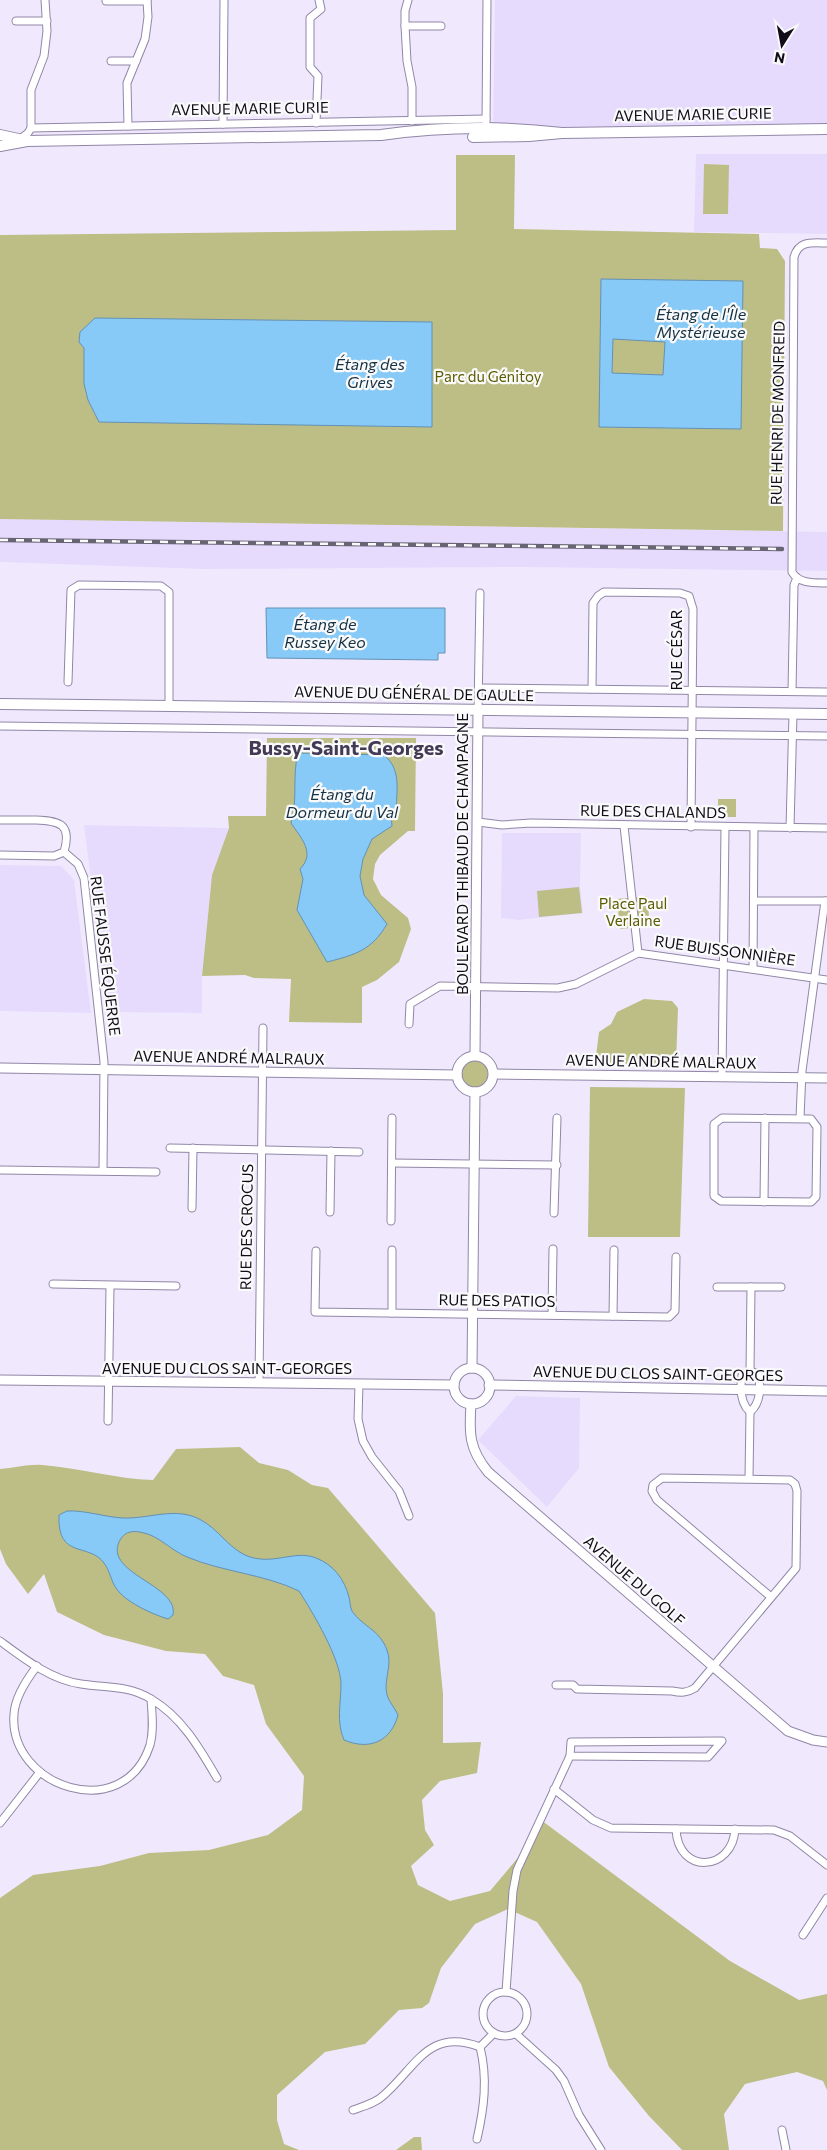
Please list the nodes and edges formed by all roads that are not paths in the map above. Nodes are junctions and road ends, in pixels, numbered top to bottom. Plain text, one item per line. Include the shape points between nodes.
1 (45, 0) edge
2 (224, 0) edge
3 (319, 0) edge
4 (408, 0) edge
5 (487, 0) edge
6 (106, 1) edge
7 (147, 1) edge
8 (16, 21) dead end
9 (47, 21) junction
10 (405, 26) junction
11 (441, 26) dead end
12 (111, 61) dead end
13 (136, 61) junction
14 (412, 121) junction
15 (316, 122) junction
16 (222, 124) junction
17 (128, 126) junction
18 (31, 128) junction
19 (826, 128) edge
20 (486, 129) junction
21 (0, 135) edge
22 (23, 140) junction
23 (0, 146) edge
24 (827, 243) edge
25 (797, 578) junction
26 (827, 583) edge
27 (480, 593) dead end
28 (68, 682) dead end
29 (479, 688) junction
30 (592, 689) junction
31 (691, 690) junction
32 (792, 692) junction
33 (827, 692) edge
34 (0, 704) edge
35 (169, 706) junction
36 (478, 710) junction
37 (691, 712) junction
38 (793, 714) junction
39 (827, 714) edge
40 (0, 726) edge
41 (478, 732) junction
42 (691, 734) junction
43 (793, 736) junction
44 (827, 736) edge
45 (0, 820) edge
46 (478, 822) junction
47 (624, 826) junction
48 (690, 827) junction
49 (725, 827) junction
50 (754, 828) junction
51 (790, 828) junction
52 (827, 828) edge
53 (64, 852) junction
54 (0, 855) edge
55 (754, 901) junction
56 (826, 901) edge
57 (638, 953) junction
58 (723, 964) junction
59 (753, 968) junction
60 (815, 978) junction
61 (827, 980) edge
62 (476, 986) junction
63 (409, 1024) dead end
64 (263, 1028) dead end
65 (475, 1055) junction
66 (0, 1068) edge
67 (105, 1070) junction
68 (263, 1071) junction
69 (494, 1074) junction
70 (457, 1075) junction
71 (722, 1077) junction
72 (802, 1078) junction
73 (827, 1078) edge
74 (475, 1092) junction
75 (392, 1118) dead end
76 (557, 1118) dead end
77 (765, 1118) junction
78 (800, 1118) junction
79 (170, 1148) dead end
80 (193, 1148) junction
81 (262, 1149) junction
82 (331, 1151) junction
83 (359, 1152) dead end
84 (392, 1163) junction
85 (474, 1163) junction
86 (556, 1165) junction
87 (0, 1170) edge
88 (103, 1170) junction
89 (156, 1172) dead end
90 (764, 1202) junction
91 (192, 1208) dead end
92 (330, 1212) dead end
93 (554, 1213) dead end
94 (391, 1221) dead end
95 (553, 1249) dead end
96 (392, 1250) dead end
97 (614, 1250) dead end
98 (316, 1251) dead end
99 (676, 1257) dead end
100 (53, 1284) dead end
101 (110, 1286) junction
102 (176, 1286) dead end
103 (717, 1287) dead end
104 (752, 1287) junction
105 (781, 1287) dead end
106 (392, 1313) junction
107 (472, 1314) junction
108 (552, 1315) junction
109 (613, 1316) junction
110 (472, 1368) junction
111 (750, 1371) junction
112 (0, 1380) edge
113 (108, 1382) junction
114 (259, 1383) junction
115 (359, 1384) junction
116 (454, 1385) junction
117 (489, 1385) junction
118 (741, 1390) junction
119 (760, 1390) junction
120 (827, 1390) edge
121 (471, 1404) junction
122 (750, 1412) junction
123 (108, 1421) dead end
124 (749, 1478) junction
125 (409, 1516) dead end
126 (771, 1597) junction
127 (0, 1641) edge
128 (37, 1666) junction
129 (712, 1666) junction
130 (556, 1685) dead end
131 (151, 1699) junction
132 (827, 1742) edge
133 (570, 1756) junction
134 (40, 1772) junction
135 (217, 1778) dead end
136 (554, 1789) junction
137 (0, 1823) edge
138 (676, 1829) junction
139 (735, 1829) junction
140 (827, 1865) edge
141 (827, 1898) edge
142 (803, 1935) dead end
143 (506, 1992) junction
144 (494, 2033) junction
145 (516, 2034) junction
146 (480, 2047) junction
147 (353, 2110) dead end
148 (782, 2130) dead end
149 (477, 2139) dead end
150 (601, 2150) edge
151 (786, 2150) edge

1 - 9 street
2 - 16 street
3 - 15 street via 321,10 310,18 310,67 318,76
4 - 10 street
5 - 20 street
6 - 7 street
7 - 13 street via 145,39
8 - 9 street
9 - 18 street via 44,56 31,90
10 - 11 street
10 - 14 street via 412,86
12 - 13 street
13 - 17 street via 127,83
14 - 15 street, AVENUE MARIE CURIE
14 - 20 street, AVENUE MARIE CURIE
15 - 16 street, AVENUE MARIE CURIE
16 - 17 street, AVENUE MARIE CURIE
17 - 18 street, AVENUE MARIE CURIE
18 - 22 street
19 - 20 main road, AVENUE MARIE CURIE via 562,132 529,136
20 - 22 main road, AVENUE MARIE CURIE via 411,138 381,135
21 - 22 main road, AVENUE MARIE CURIE
22 - 23 main road, AVENUE MARIE CURIE
24 - 25 street, RUE HENRI DE MONFREID via 806,242 799,246 794,257 791,568
25 - 26 street via 804,582
25 - 32 street via 794,585
27 - 29 street, BOULEVARD THIBAUD DE CHAMPAGNE
28 - 35 street via 71,590 79,585 162,586 169,592
29 - 30 street
29 - 36 street, BOULEVARD THIBAUD DE CHAMPAGNE
30 - 31 street
30 - 31 street, RUE CÉSAR via 593,603 604,592 661,592 680,593 689,596 691,601
31 - 32 street
31 - 37 street, RUE CÉSAR
32 - 33 street
34 - 35 main road, AVENUE DU GÉNÉRAL DE GAULLE
35 - 36 main road, AVENUE DU GÉNÉRAL DE GAULLE
36 - 37 main road, AVENUE DU GÉNÉRAL DE GAULLE
36 - 41 street, BOULEVARD THIBAUD DE CHAMPAGNE
37 - 38 main road, AVENUE DU GÉNÉRAL DE GAULLE
37 - 42 street, RUE CÉSAR
38 - 39 main road, AVENUE DU GÉNÉRAL DE GAULLE
38 - 43 street
40 - 41 street
41 - 42 street
41 - 46 street, BOULEVARD THIBAUD DE CHAMPAGNE
42 - 43 street
42 - 48 street, RUE CÉSAR
43 - 44 street
43 - 51 street
45 - 53 street via 51,820 60,823 66,829
46 - 47 street, RUE DES CHALANDS
46 - 62 street, BOULEVARD THIBAUD DE CHAMPAGNE
47 - 48 street, RUE DES CHALANDS
47 - 57 street
48 - 49 street, RUE DES CHALANDS
49 - 50 street, RUE DES CHALANDS
49 - 58 street
50 - 51 street, RUE DES CHALANDS
50 - 55 street
51 - 52 street, RUE DES CHALANDS
53 - 54 street via 54,856
53 - 67 street, RUE FAUSSE ÉQUERRE via 78,864 84,878
55 - 56 street
55 - 59 street
56 - 60 street
57 - 58 street, RUE BUISSONNIÈRE
57 - 62 street, RUE BUISSONNIÈRE via 576,984 558,988
58 - 59 street, RUE BUISSONNIÈRE
58 - 71 street
59 - 60 street, RUE BUISSONNIÈRE
60 - 61 street, RUE BUISSONNIÈRE
60 - 72 street
62 - 63 street, RUE BUISSONNIÈRE via 440,986 410,1004
62 - 65 street, BOULEVARD THIBAUD DE CHAMPAGNE
64 - 68 street, RUE DES CROCUS
65 - 69 street via 490,1063
65 - 70 street via 461,1062
66 - 67 street, AVENUE ANDRÉ MALRAUX
67 - 68 street, AVENUE ANDRÉ MALRAUX
67 - 88 street, RUE FAUSSE ÉQUERRE
68 - 70 street, AVENUE ANDRÉ MALRAUX
68 - 81 street, RUE DES CROCUS
69 - 71 street, AVENUE ANDRÉ MALRAUX
69 - 74 street via 490,1085 481,1092
70 - 74 street via 462,1087
71 - 72 street, AVENUE ANDRÉ MALRAUX
72 - 73 street, AVENUE ANDRÉ MALRAUX
72 - 78 street
74 - 85 street
75 - 84 street
76 - 86 street
77 - 78 street
77 - 90 street
77 - 90 street via 722,1118 714,1124 714,1196 721,1201
78 - 90 street via 810,1119 817,1127 816,1197 811,1202
79 - 80 street
80 - 81 street
80 - 91 street
81 - 82 street
81 - 114 street, RUE DES CROCUS
82 - 83 street
82 - 92 street
84 - 85 street
84 - 94 street
85 - 86 street
85 - 107 street
86 - 93 street
87 - 88 street
88 - 89 street
95 - 108 street
96 - 106 street
97 - 109 street
98 - 106 street, RUE DES PATIOS via 315,1312
99 - 109 street, RUE DES PATIOS via 675,1311 669,1316
100 - 101 street
101 - 102 street
101 - 113 street
103 - 104 street
104 - 105 street
104 - 111 street
106 - 107 street, RUE DES PATIOS
107 - 108 street, RUE DES PATIOS
107 - 110 street
108 - 109 street, RUE DES PATIOS
110 - 116 street via 462,1371
110 - 117 street via 485,1375
111 - 118 street via 742,1375
111 - 119 street via 758,1374
112 - 113 street, AVENUE DU CLOS SAINT-GEORGES
113 - 114 street, AVENUE DU CLOS SAINT-GEORGES
113 - 123 street
114 - 115 street, AVENUE DU CLOS SAINT-GEORGES
115 - 116 street, AVENUE DU CLOS SAINT-GEORGES
115 - 125 street via 358,1419 362,1442 399,1491
116 - 121 street via 456,1396
117 - 118 street, AVENUE DU CLOS SAINT-GEORGES
117 - 121 street via 486,1396
118 - 119 street, AVENUE DU CLOS SAINT-GEORGES
118 - 122 street via 745,1407
119 - 120 street, AVENUE DU CLOS SAINT-GEORGES
119 - 122 street via 756,1407
121 - 129 street, AVENUE DU GOLF via 472,1447 488,1472
122 - 124 street
124 - 126 street via 790,1480 797,1491 796,1568
124 - 126 street via 662,1478 653,1485 652,1491 657,1500
126 - 129 street
127 - 128 street
128 - 131 street via 62,1680 130,1690
128 - 134 street via 20,1692 14,1711 14,1728 22,1750
129 - 130 street via 695,1688 684,1693 577,1689 573,1685
129 - 132 street, AVENUE DU GOLF via 788,1731
131 - 134 street via 150,1744 141,1765 117,1785 93,1792 63,1785
131 - 135 street via 175,1717
133 - 133 street via 708,1757 722,1741 571,1742
133 - 136 street
134 - 137 street
136 - 138 street via 593,1820 611,1828
136 - 143 street via 517,1870 512,1891
138 - 139 street
138 - 139 street via 676,1842 681,1851 691,1860 702,1862 713,1861 727,1852
139 - 140 street via 774,1830 790,1836
141 - 142 street
143 - 144 street via 486,2004 484,2020
143 - 145 street via 516,1995 527,2009 527,2019
144 - 145 street
144 - 146 street
145 - 150 street via 564,2080 579,2115
146 - 147 street via 467,2042 453,2042 429,2050 414,2061 383,2096
146 - 149 street via 486,2082
148 - 151 street

